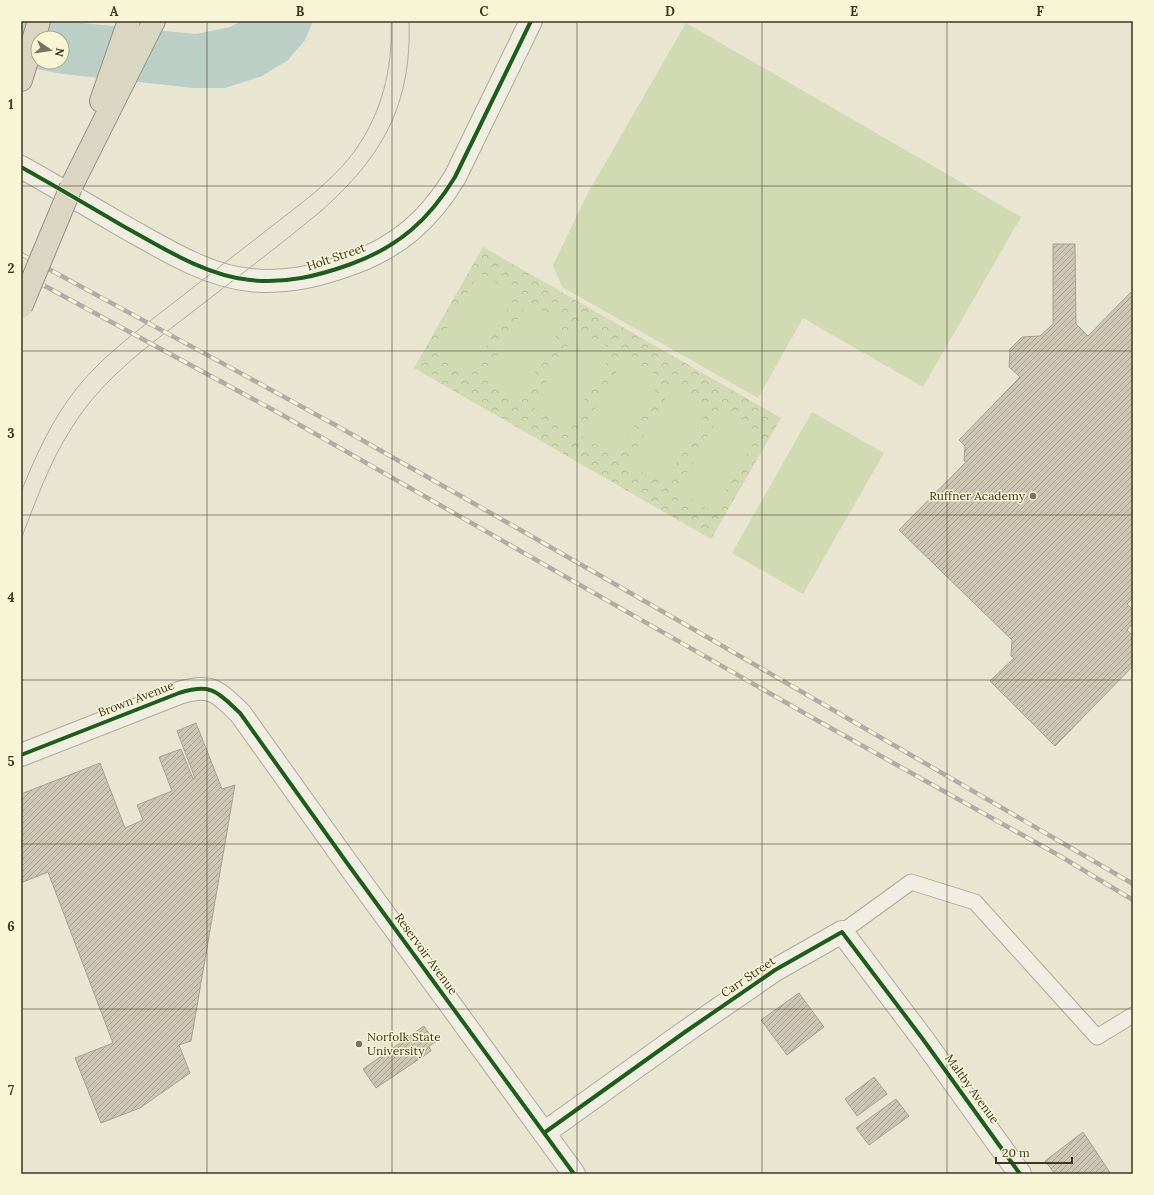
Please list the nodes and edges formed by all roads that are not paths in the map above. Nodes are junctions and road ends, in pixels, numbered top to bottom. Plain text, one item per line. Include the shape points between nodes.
1 (39, 21) edge
2 (129, 21) edge
3 (154, 21) edge
4 (531, 21) edge
5 (21, 80) edge
6 (21, 167) edge
7 (71, 188) junction
8 (21, 307) edge
9 (263, 746) joint
10 (21, 755) edge
11 (842, 932) junction
12 (1133, 1015) edge
13 (544, 1133) junction
14 (574, 1174) edge
15 (1020, 1174) edge

1 - 5 highway
2 - 7 highway
3 - 7 highway
4 - 6 street, Holt Street via 455,177 434,208 419,224 384,250 314,276 271,281 218,274 170,252
7 - 8 highway, bridge
9 - 10 street, Brown Avenue via 240,713 220,695 210,690 193,689
9 - 13 street, Reservoir Avenue
11 - 12 lane via 911,882 975,902 1097,1037
11 - 13 street, Carr Street via 775,970
11 - 15 street, Maltby Avenue
13 - 14 street, Reservoir Avenue

